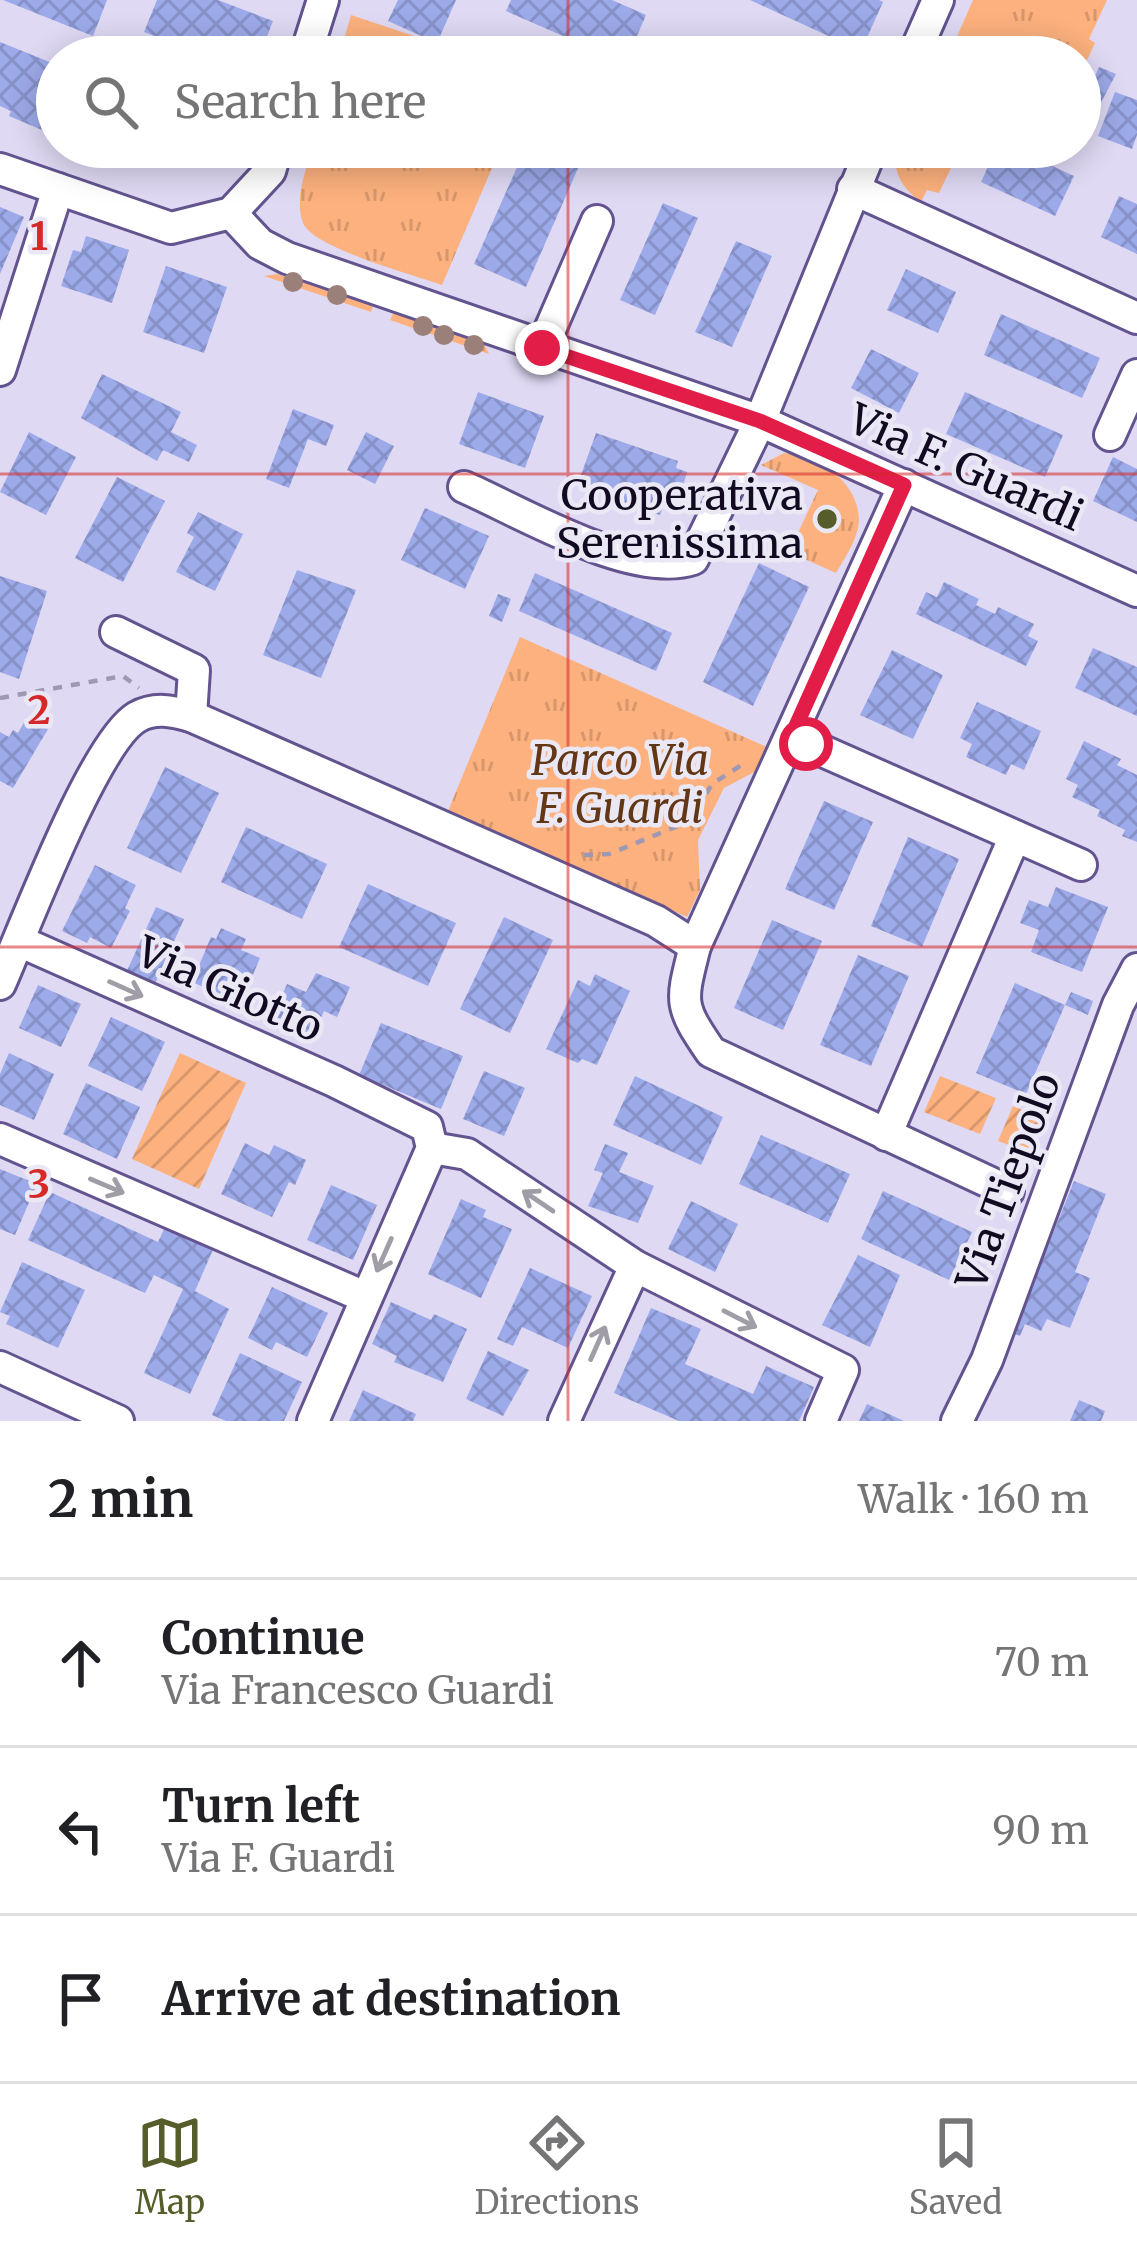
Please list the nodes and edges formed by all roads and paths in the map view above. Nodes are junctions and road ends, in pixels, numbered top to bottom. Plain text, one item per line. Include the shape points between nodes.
1 (323, 0) edge
2 (938, 0) edge
3 (312, 36) edge
4 (922, 36) edge
5 (271, 168) edge
6 (863, 168) edge
7 (0, 169) edge
8 (58, 189) junction
9 (853, 190) junction
10 (231, 213) junction
11 (598, 220) dead end
12 (1137, 317) edge
13 (542, 348) junction
14 (0, 370) edge
15 (1137, 375) edge
16 (760, 421) junction
17 (1110, 435) dead end
18 (904, 485) junction
19 (464, 487) dead end
20 (1137, 591) edge
21 (116, 632) dead end
22 (0, 698) edge
23 (143, 714) junction
24 (191, 716) junction
25 (791, 737) junction
26 (748, 761) dead end
27 (1016, 836) junction
28 (572, 856) dead end
29 (1081, 865) dead end
30 (19, 941) junction
31 (694, 946) junction
32 (1137, 969) edge
33 (0, 984) edge
34 (886, 1135) junction
35 (0, 1139) edge
36 (432, 1148) junction
37 (1008, 1191) dead end
38 (635, 1266) junction
39 (365, 1297) junction
40 (0, 1367) edge
41 (49, 1407) edge
42 (118, 1421) edge
43 (313, 1421) edge
44 (564, 1421) edge
45 (821, 1421) edge
46 (958, 1421) edge

1 - 3 street
2 - 4 street
5 - 10 street
6 - 9 street
7 - 8 street
8 - 10 street via 171,228
8 - 14 street
9 - 12 street
9 - 16 street
10 - 13 street, Via F. Guardi via 287,258
11 - 13 street
13 - 16 street, Via F. Guardi
15 - 17 street
16 - 18 street, Via F. Guardi
16 - 19 street via 693,559 671,566 629,560
18 - 20 street, Via F. Guardi
18 - 25 street
21 - 24 street via 194,670
22 - 23 path via 122,676 142,692
23 - 24 street
23 - 30 street via 110,748
24 - 31 street via 656,921
25 - 27 street
25 - 31 street
26 - 28 path via 712,784 690,821 609,854
27 - 29 street
27 - 34 street
30 - 33 street
30 -> 36 street, Via Giotto via 428,1127
31 - 34 street via 684,1013 711,1052
32 - 46 street, Via Tiepolo
34 - 37 street
35 -> 39 street
38 -> 36 street, Via Giotto via 467,1154
36 -> 39 street
44 -> 38 street
38 -> 45 street, Via Giotto via 843,1370
39 - 43 street
40 - 41 street
41 - 42 street

